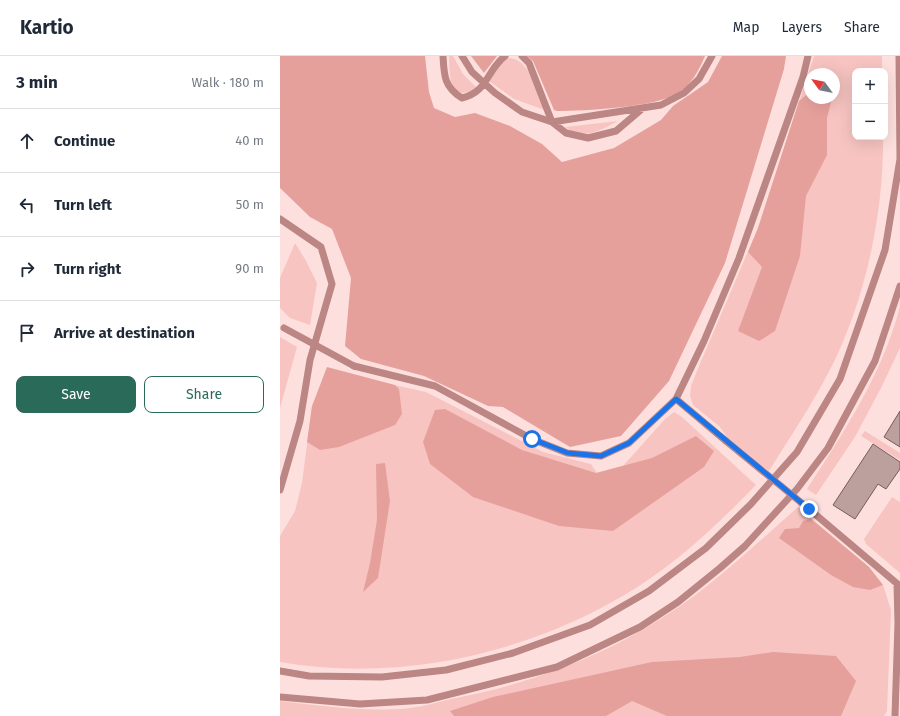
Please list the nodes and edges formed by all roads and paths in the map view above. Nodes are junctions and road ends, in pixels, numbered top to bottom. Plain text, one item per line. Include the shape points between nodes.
1 (443, 56) edge
2 (462, 56) edge
3 (505, 56) edge
4 (522, 56) edge
5 (712, 56) edge
6 (808, 56) edge
7 (899, 56) edge
8 (485, 84) junction
9 (643, 108) junction
10 (552, 122) junction
11 (280, 219) edge
12 (900, 286) edge
13 (282, 326) edge
14 (676, 399) junction
15 (280, 490) edge
16 (899, 585) edge
17 (899, 615) edge
18 (280, 671) edge
19 (280, 697) edge
20 (895, 716) edge

1 - 8 lane via 444,75 451,92 462,98 473,96
2 - 8 lane via 472,72
3 - 8 lane via 496,64
4 - 10 lane via 529,63
5 - 9 lane via 699,79 684,92 661,105
6 - 14 lane via 803,77 739,258
7 - 18 lane via 900,159 885,250 840,379 796,452 751,504 706,548 649,591 590,625 513,653 446,670 382,676 309,676
8 - 10 lane via 522,112
9 - 10 lane
9 - 10 lane via 616,131 588,138 566,133
11 - 15 lane via 322,247 332,284 310,360 300,420
12 - 19 lane via 875,361 828,448 797,489 745,546 678,602 640,627 556,667 427,700 360,704
13 - 14 lane, bridge via 354,366 435,386 532,439 568,453 601,456 629,443
14 - 16 lane, bridge
16 - 17 lane
17 - 20 lane

